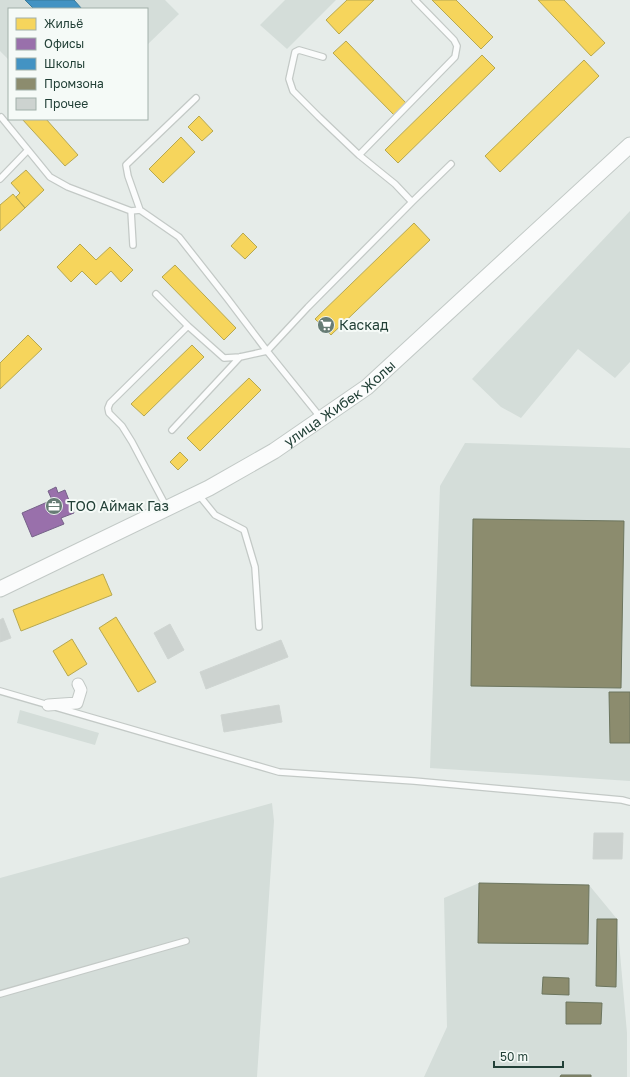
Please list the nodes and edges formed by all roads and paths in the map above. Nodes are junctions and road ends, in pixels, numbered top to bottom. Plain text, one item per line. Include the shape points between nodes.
1 (415, 0) edge
2 (323, 57) dead end
3 (196, 98) dead end
4 (1, 117) edge
5 (630, 145) edge
6 (28, 150) junction
7 (359, 155) junction
8 (451, 164) dead end
9 (0, 179) edge
10 (412, 202) junction
11 (140, 210) junction
12 (131, 211) junction
13 (133, 245) dead end
14 (156, 294) dead end
15 (188, 326) junction
16 (266, 351) junction
17 (240, 358) junction
18 (322, 418) junction
19 (172, 430) dead end
20 (198, 494) junction
21 (167, 508) junction
22 (0, 589) edge
23 (259, 627) dead end
24 (78, 684) dead end
25 (0, 691) edge
26 (48, 705) junction
27 (630, 802) edge
28 (186, 941) dead end
29 (0, 994) edge

1 - 7 lane via 454,40 457,46 455,58
2 - 7 lane via 299,50 295,52 289,79 293,91
3 - 11 lane via 126,165
4 - 6 lane
5 - 18 street, улица Жибек Жолы via 367,387
6 - 9 lane
6 - 12 lane via 50,177 68,187
7 - 10 lane via 395,184
8 - 10 lane
10 - 16 lane
11 - 12 lane
11 - 16 lane via 179,237
12 - 13 lane
14 - 15 lane
15 - 17 lane via 224,358
15 - 21 lane via 110,403 108,408 109,413 122,426 132,442
16 - 17 lane
16 - 18 lane
17 - 19 lane
18 - 20 street, улица Жибек Жолы via 274,451
20 - 21 street, улица Жибек Жолы
20 - 23 lane via 215,515 244,530 255,567
21 - 22 street, улица Жибек Жолы
24 - 26 street via 81,690 77,703
25 - 26 lane
26 - 27 lane via 279,772 414,781
28 - 29 lane

